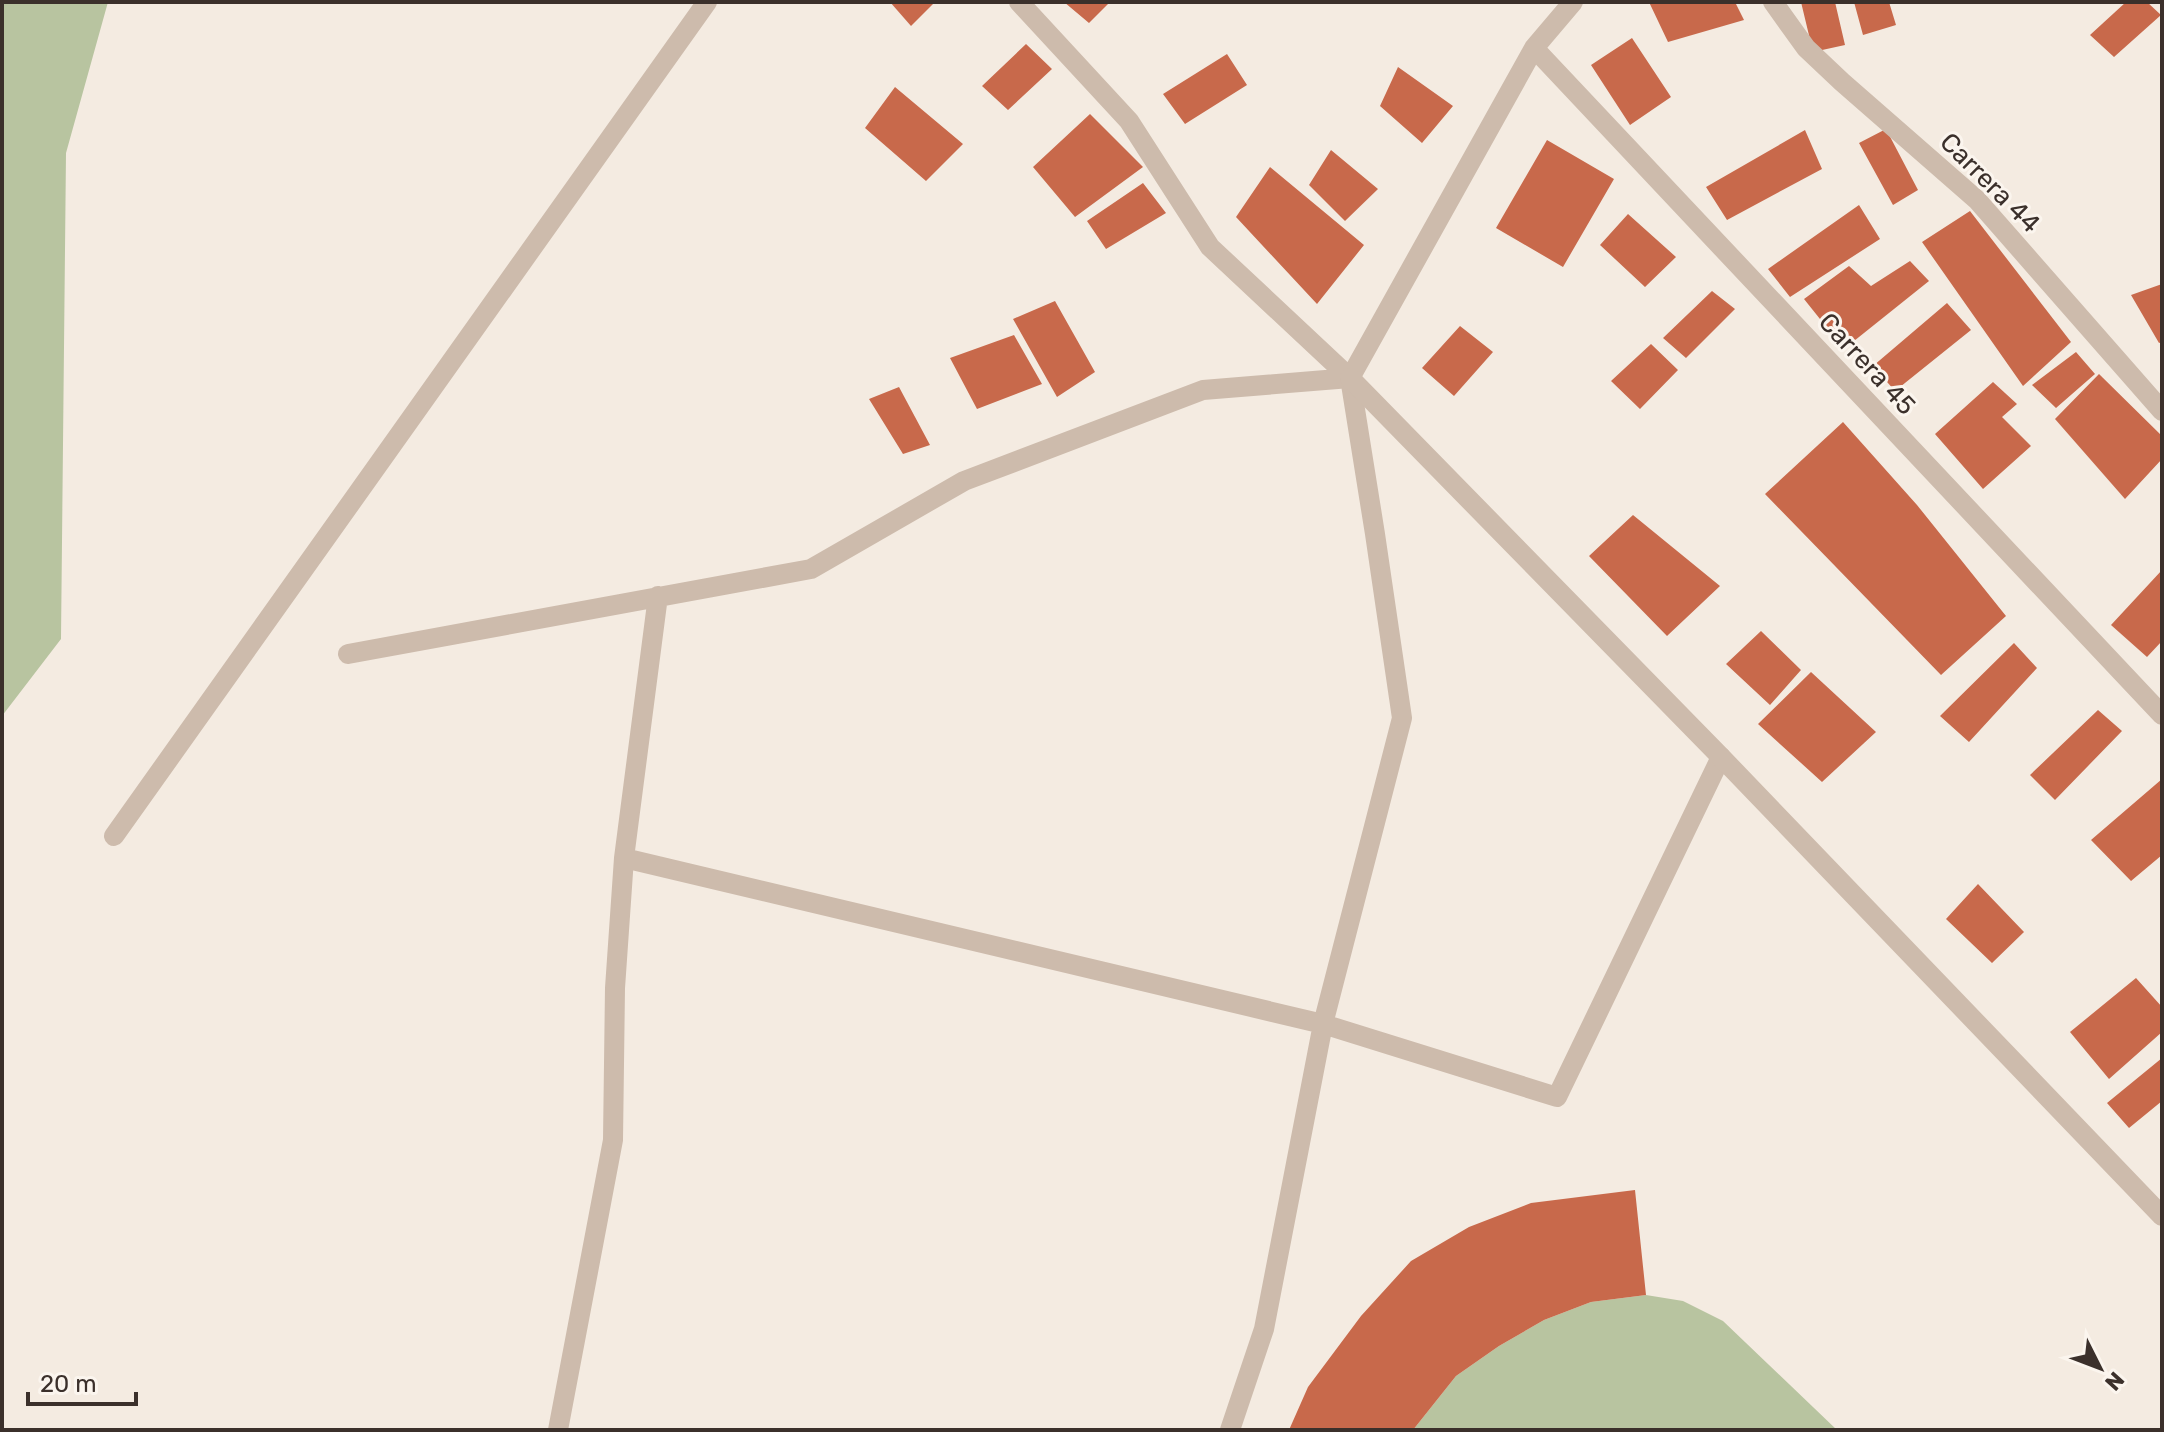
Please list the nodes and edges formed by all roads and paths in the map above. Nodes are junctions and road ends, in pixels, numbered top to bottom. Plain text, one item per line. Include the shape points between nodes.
1 (707, 2) edge
2 (1019, 2) edge
3 (1573, 2) edge
4 (1773, 2) edge
5 (1534, 48) junction
6 (1350, 378) junction
7 (2162, 411) edge
8 (658, 596) junction
9 (348, 654) dead end
10 (2162, 715) edge
11 (1721, 757) junction
12 (114, 836) dead end
13 (624, 858) junction
14 (1323, 1024) junction
15 (2162, 1216) edge
16 (558, 1430) edge
17 (1230, 1430) edge

1 - 12 street
2 - 6 street via 1129,121 1210,247
3 - 5 street
4 - 7 street, Carrera 44 via 1815,56 1977,200
5 - 6 street
5 - 10 street, Carrera 45
6 - 8 street via 1203,390 964,481 811,569
6 - 11 street
6 - 14 street via 1402,718
8 - 9 street
8 - 13 street
11 - 14 street via 1557,1097
11 - 15 street
13 - 14 street
13 - 16 street via 613,1140
14 - 17 street via 1264,1329

